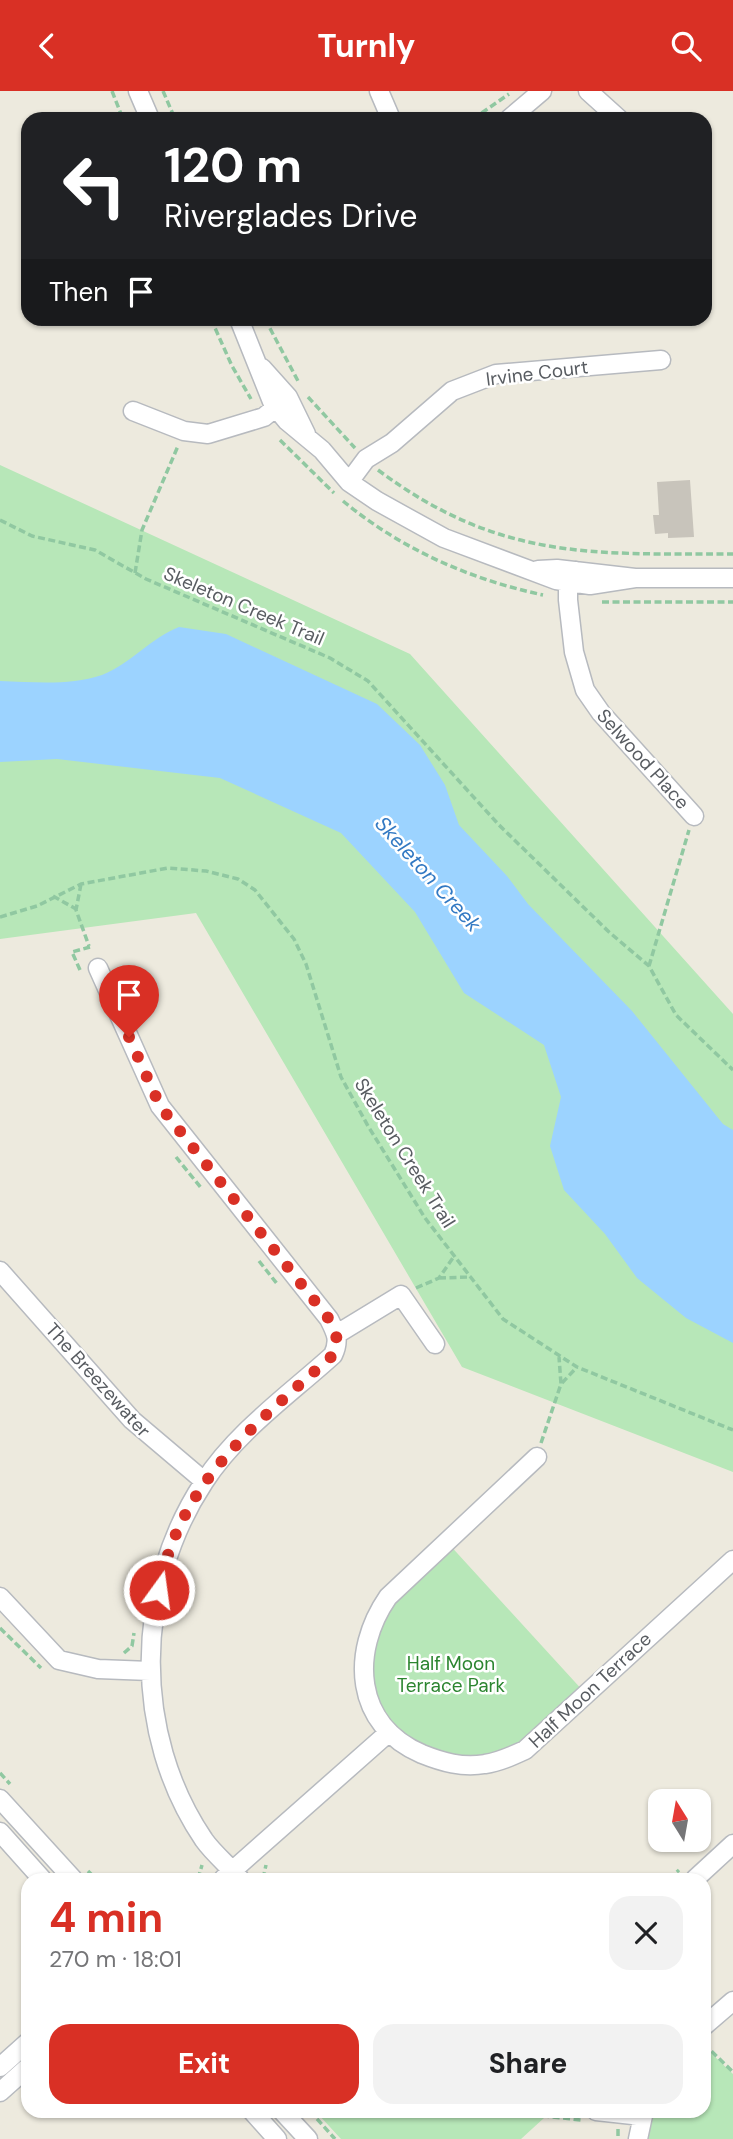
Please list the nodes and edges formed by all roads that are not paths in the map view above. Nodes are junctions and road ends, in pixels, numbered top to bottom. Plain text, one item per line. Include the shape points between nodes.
1 (138, 91) edge
2 (379, 91) edge
3 (542, 91) edge
4 (588, 91) edge
5 (147, 112) edge
6 (388, 112) edge
7 (517, 112) edge
8 (611, 112) edge
9 (242, 326) edge
10 (661, 360) dead end
11 (279, 402) junction
12 (133, 411) dead end
13 (362, 471) junction
14 (733, 578) edge
15 (575, 579) junction
16 (694, 816) road end
17 (90, 972) road end
18 (0, 1271) edge
19 (337, 1334) junction
20 (435, 1344) dead end
21 (537, 1457) road end
22 (204, 1481) junction
23 (733, 1560) edge
24 (0, 1597) edge
25 (150, 1671) junction
26 (387, 1734) junction
27 (0, 1799) edge
28 (0, 1832) edge
29 (733, 1845) edge
30 (37, 1873) edge
31 (68, 1873) edge
32 (229, 1873) edge
33 (236, 1873) edge
34 (702, 1873) edge
35 (733, 2001) edge
36 (711, 2020) edge
37 (21, 2048) edge
38 (0, 2067) edge
39 (21, 2073) edge
40 (0, 2092) edge
41 (258, 2118) edge
42 (288, 2118) edge
43 (642, 2118) edge
44 (277, 2139) edge
45 (308, 2139) edge
46 (638, 2139) edge

1 - 5 street
2 - 6 street
3 - 7 street
4 - 8 street
9 - 11 street
10 - 13 street, Irvine Court via 496,375 471,382 453,391
11 - 12 street via 243,423 208,434 184,431
11 - 13 street via 322,450
13 - 15 street via 389,506 444,538 534,570
14 - 15 street
15 - 16 street, Selwood Place via 568,600 576,665 592,701
17 - 19 street via 160,1106
18 - 22 street, The Breezewater via 132,1420
19 - 20 street via 401,1295
19 - 22 street via 333,1355 237,1443
21 - 26 street via 388,1597 373,1619 365,1644 365,1688
22 - 25 street via 164,1564 150,1641
23 - 26 street, Half Moon Terrace via 525,1750 484,1764 463,1765 443,1762
24 - 25 street via 59,1660 98,1669
25 - 32 street via 154,1714 172,1778 204,1840
26 - 33 street
27 - 31 street
28 - 30 street
29 - 34 street
35 - 36 street
37 - 38 street
39 - 40 street
41 - 44 street
42 - 45 street
43 - 46 street

